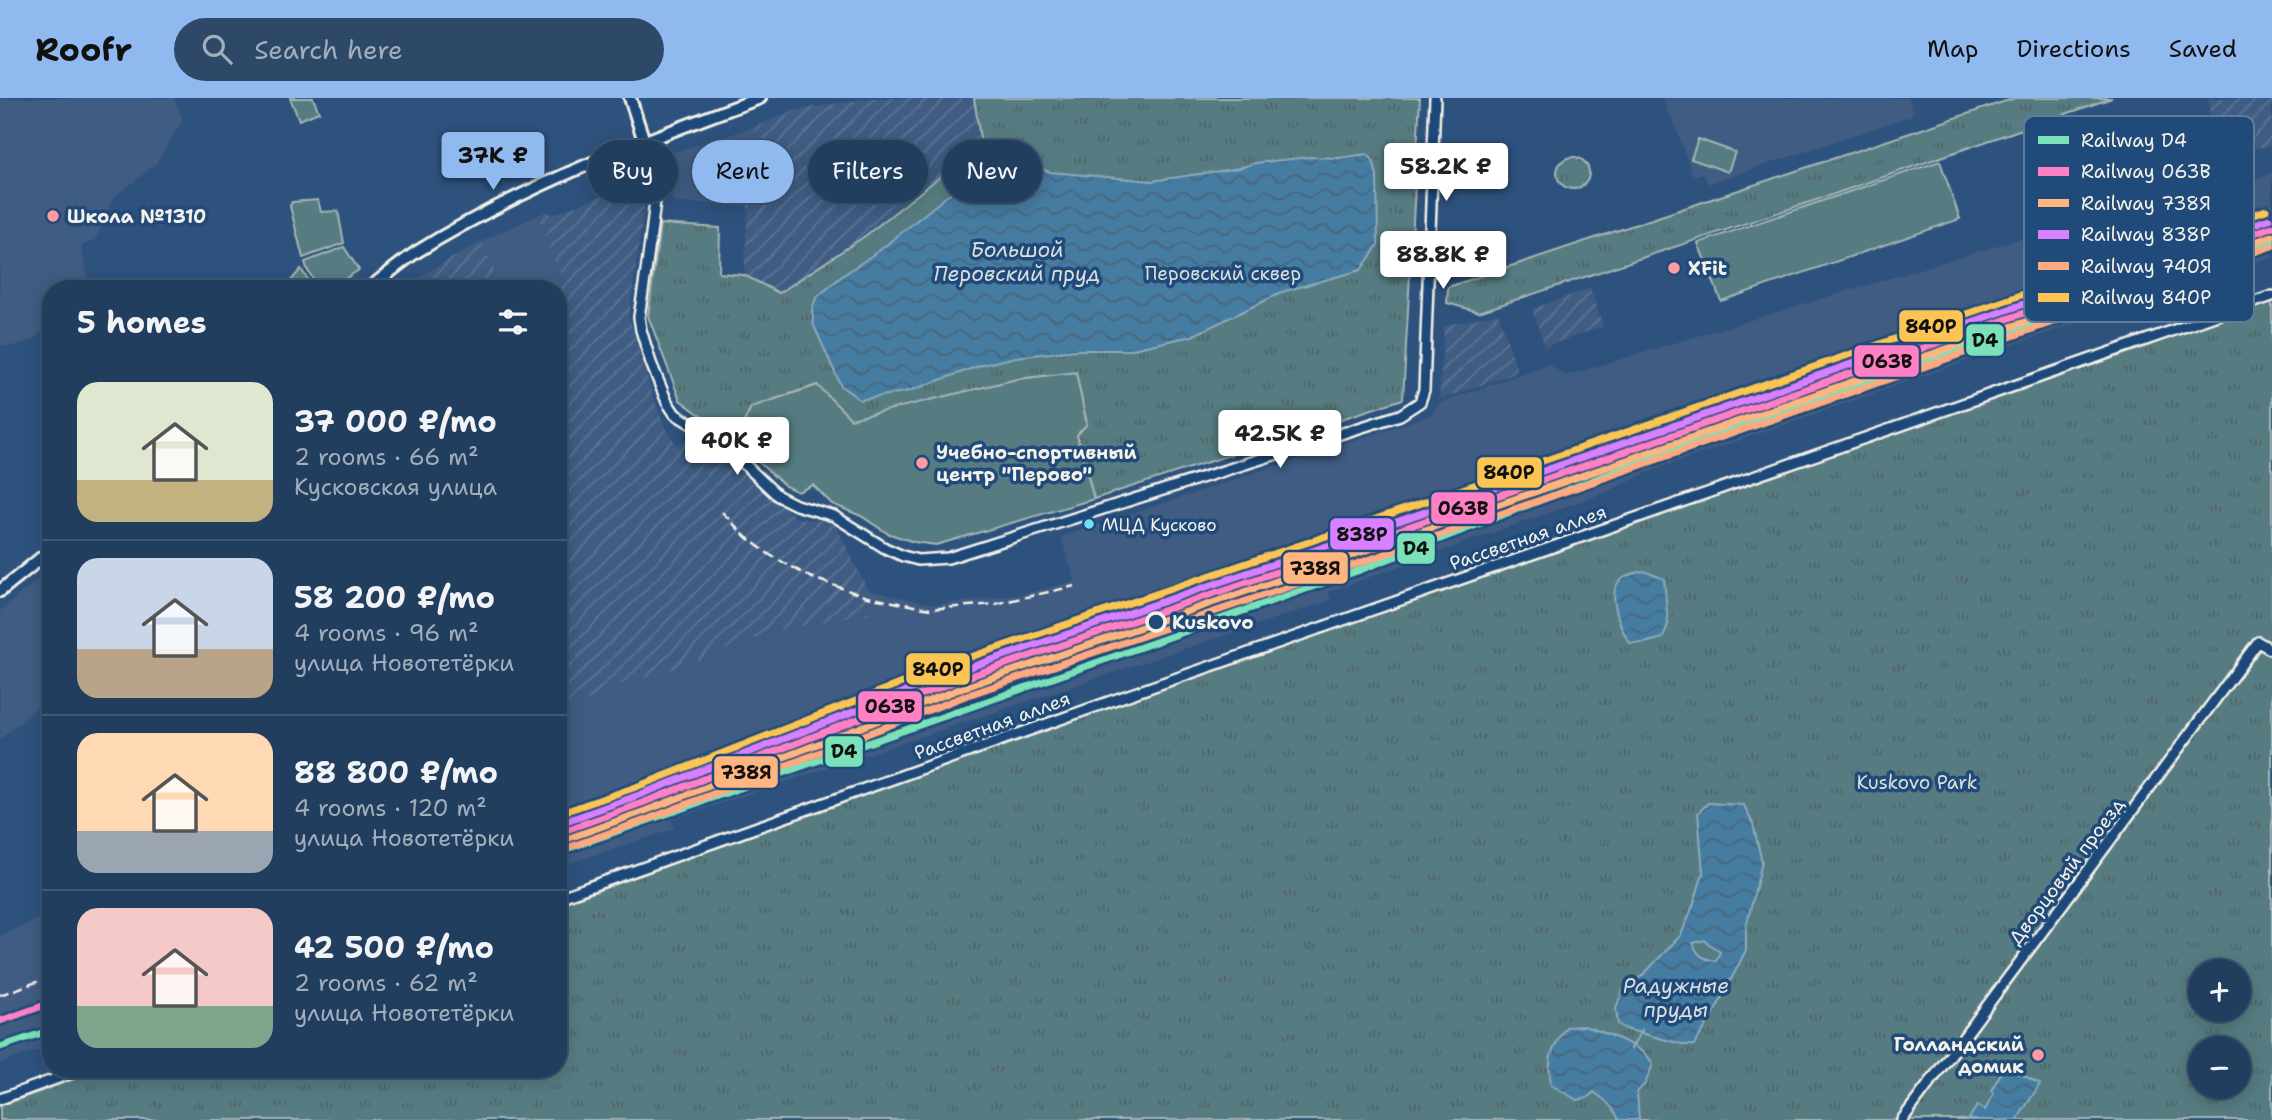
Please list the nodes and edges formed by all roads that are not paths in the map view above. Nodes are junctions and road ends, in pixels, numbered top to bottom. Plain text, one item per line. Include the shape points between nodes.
1 (629, 98) edge
2 (760, 98) edge
3 (1435, 98) edge
4 (644, 140) edge
5 (647, 140) edge
6 (588, 166) edge
7 (656, 203) edge
8 (380, 280) edge
9 (2272, 296) edge
10 (2254, 302) edge
11 (2197, 322) edge
12 (42, 557) edge
13 (0, 591) edge
14 (2272, 650) edge
15 (567, 895) edge
16 (58, 1078) edge
17 (0, 1099) edge
18 (1902, 1120) edge

1 - 4 street
2 - 5 street
3 - 7 street via 1424,390 1416,406 1276,456 933,560 904,556 834,516 787,502 721,442 675,414 651,363 639,317
6 - 8 street via 459,227
9 - 10 street, Рассветная аллея
11 - 15 street, Рассветная аллея
12 - 13 street
14 - 18 street, Дворцовый проезд via 2258,642
16 - 17 street

